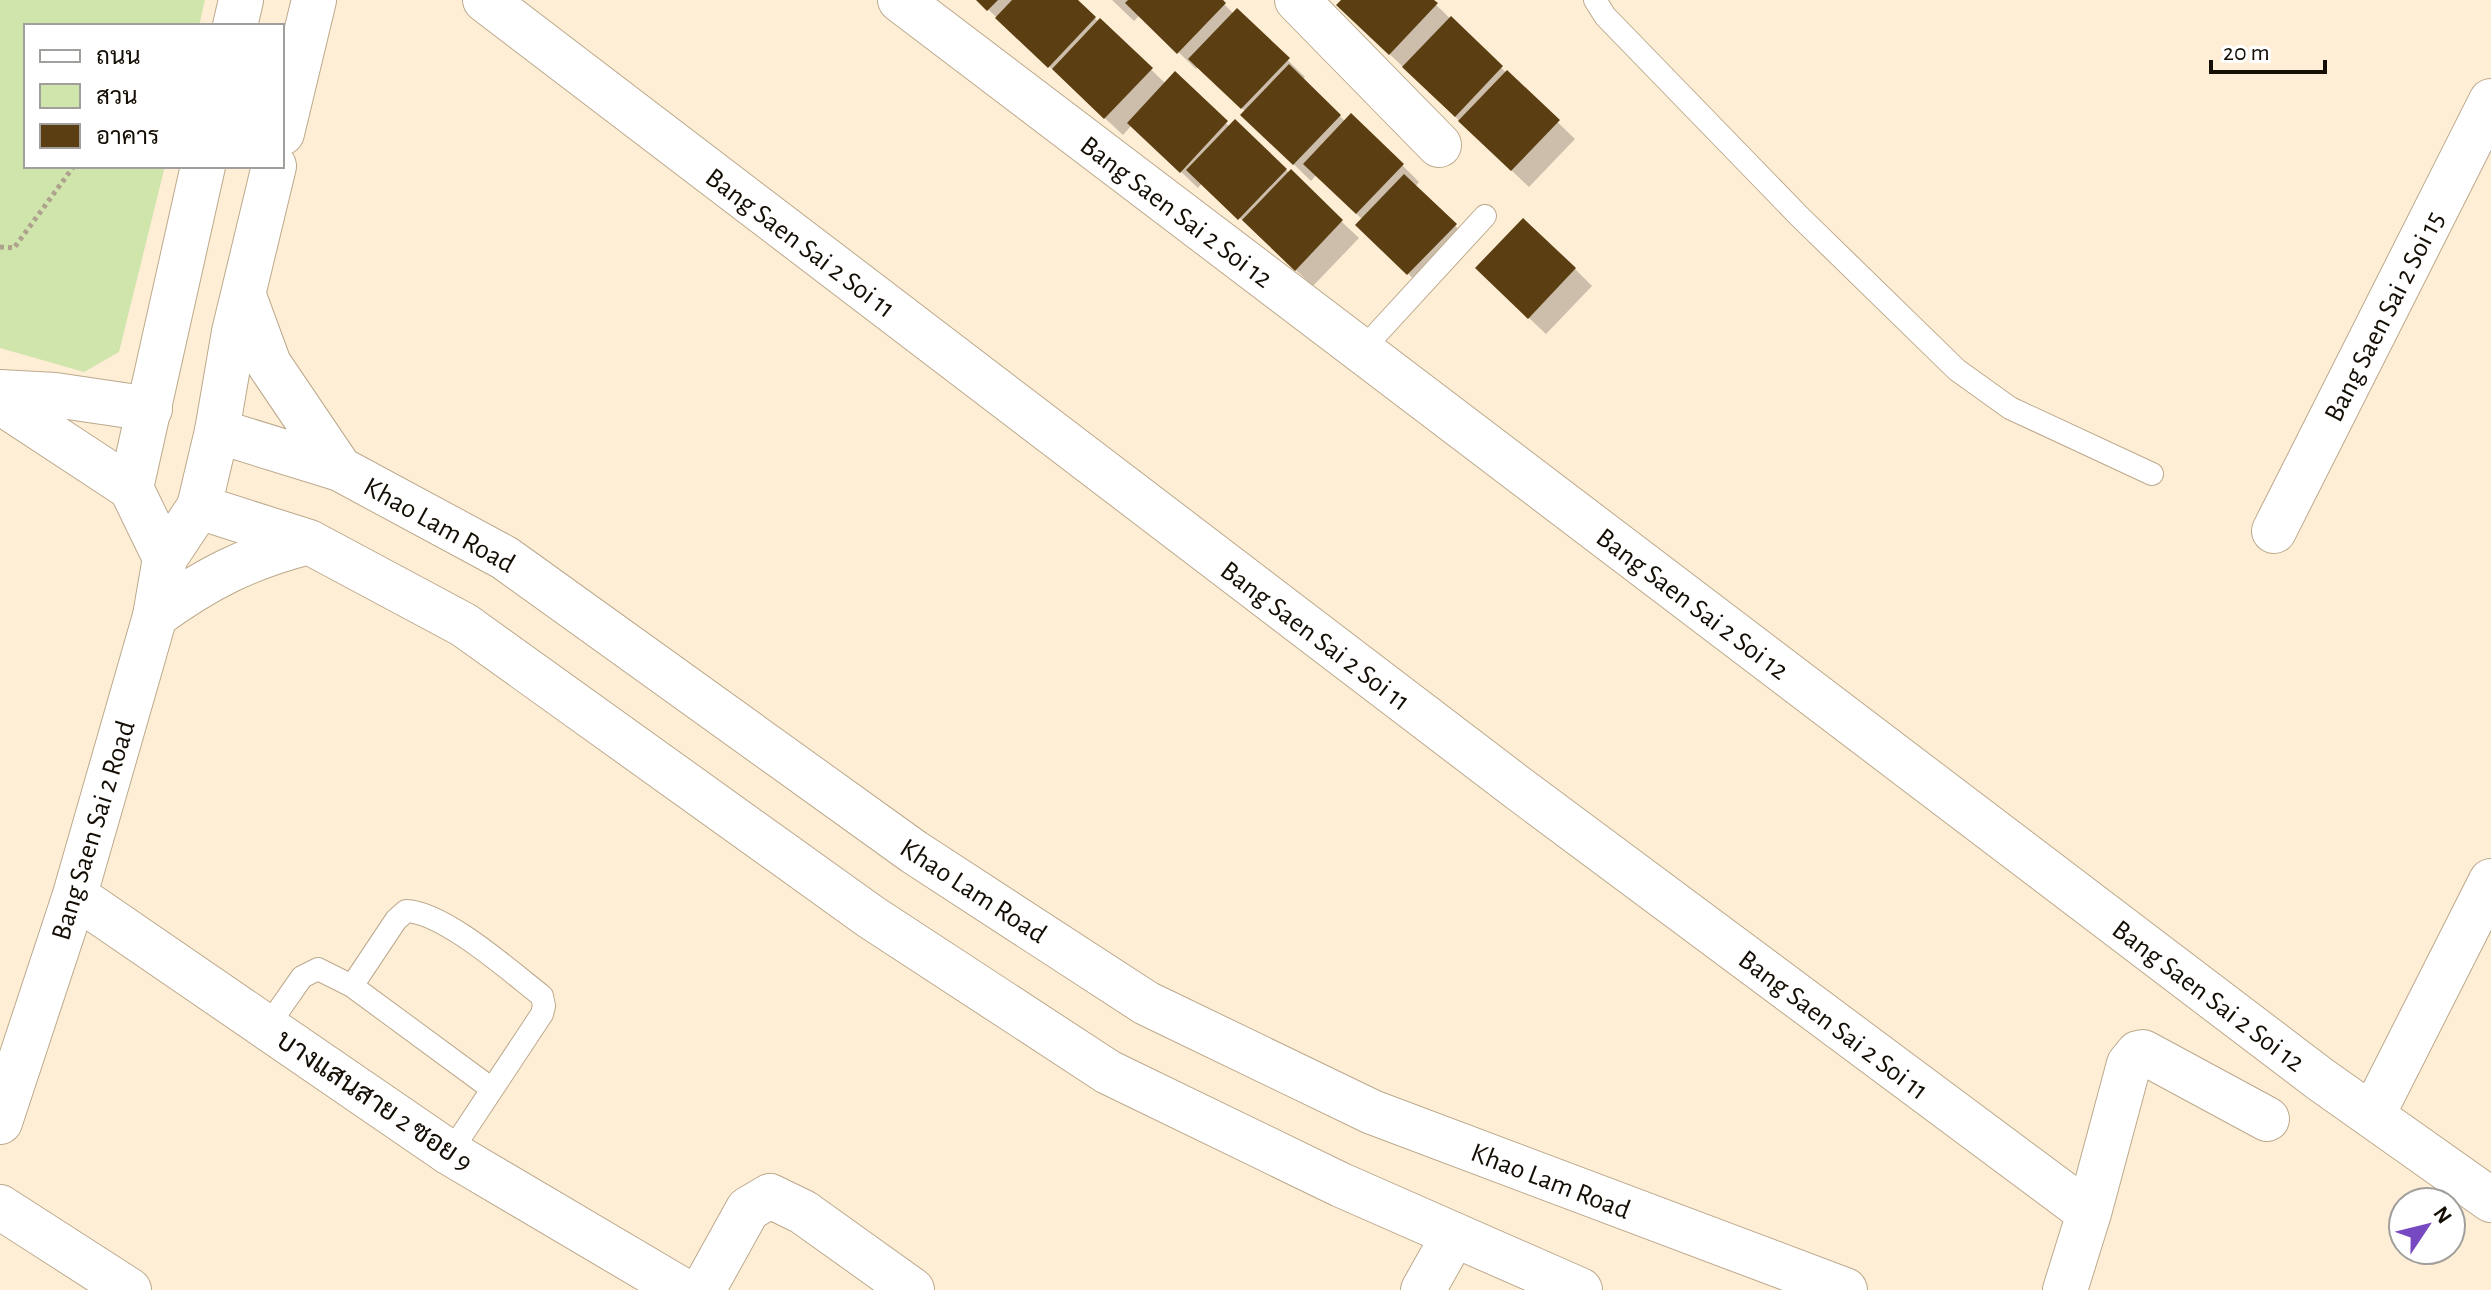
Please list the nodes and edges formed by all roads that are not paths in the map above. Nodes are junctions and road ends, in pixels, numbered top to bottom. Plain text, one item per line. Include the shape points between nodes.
1 (241, 0) edge
2 (314, 0) edge
3 (485, 0) edge
4 (900, 0) edge
5 (1297, 0) edge
6 (1595, 0) edge
7 (235, 24) edge
8 (2491, 101) edge
9 (284, 125) edge
10 (1439, 145) dead end
11 (203, 168) edge
12 (274, 168) edge
13 (1485, 216) dead end
14 (244, 296) junction
15 (1361, 351) junction
16 (0, 392) edge
17 (0, 402) edge
18 (150, 409) junction
19 (217, 431) junction
20 (340, 469) junction
21 (2152, 474) dead end
22 (131, 488) junction
23 (199, 507) junction
24 (2274, 531) dead end
25 (309, 542) junction
26 (165, 558) junction
27 (155, 616) junction
28 (2491, 881) edge
29 (74, 898) junction
30 (352, 986) junction
31 (267, 1027) junction
32 (492, 1089) junction
33 (2, 1105) edge
34 (2372, 1116) junction
35 (2267, 1119) dead end
36 (450, 1153) junction
37 (2491, 1200) edge
38 (0, 1207) edge
39 (2089, 1213) junction
40 (1454, 1235) junction
41 (129, 1290) edge
42 (682, 1290) edge
43 (703, 1290) edge
44 (912, 1290) edge
45 (1423, 1290) edge
46 (1580, 1290) edge
47 (1845, 1290) edge
48 (2065, 1290) edge

1 - 7 street
2 - 9 street
3 - 39 street, Bang Saen Sai 2 Soi 11 via 1518,788
4 - 15 street, Bang Saen Sai 2 Soi 12
5 - 10 street
6 - 21 lane via 1800,217 1957,370 2010,408
8 - 24 street, Bang Saen Sai 2 Soi 15
11 - 18 street
12 - 14 street, Bang Saen Sai 2 Road
13 - 15 lane
14 - 19 street, Bang Saen Sai 2 Road
14 - 20 street via 269,364
15 - 34 street, Bang Saen Sai 2 Soi 12
16 - 18 street, Khao Lam Road
17 - 22 street
18 - 19 street, Khao Lam Road
18 - 22 street
19 - 20 street, Khao Lam Road
19 - 23 street, Bang Saen Sai 2 Road
20 - 47 street, Khao Lam Road via 505,558 914,852 1146,1003 1372,1112
22 - 23 street
22 - 26 street
23 - 25 street
23 - 26 street, Bang Saen Sai 2 Road
25 - 27 street via 222,572
25 - 40 street via 464,625 871,917 1108,1072
26 - 27 street, Bang Saen Sai 2 Road
27 - 29 street, Bang Saen Sai 2 Road
28 - 34 street
29 - 31 street, บางแสนสาย 2 ซอย 9
29 - 33 street, Bang Saen Sai 2 Road
30 - 31 lane via 318,969 310,972
30 - 32 lane
30 - 32 lane via 406,911 421,911 480,948 542,996 544,1006
31 - 36 street, บางแสนสาย 2 ซอย 9
32 - 36 lane
34 - 37 street, Bang Saen Sai 2 Soi 12
35 - 39 street via 2138,1053 2129,1064
36 - 42 street, บางแสนสาย 2 ซอย 9
38 - 41 street
39 - 48 street
40 - 45 street
40 - 46 street
43 - 44 street via 748,1209 770,1196 803,1212

